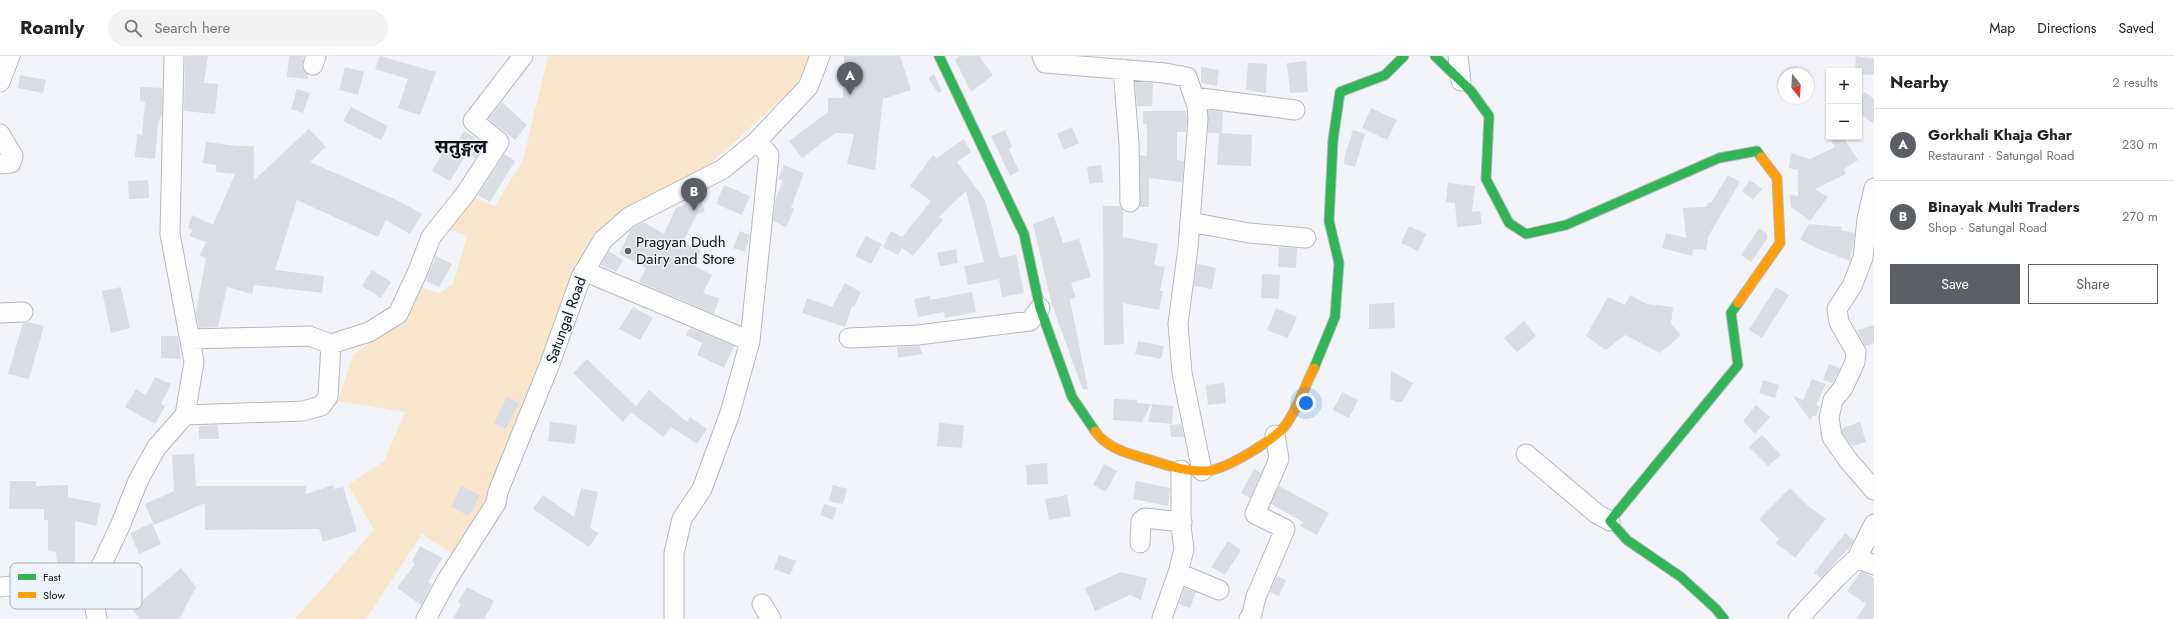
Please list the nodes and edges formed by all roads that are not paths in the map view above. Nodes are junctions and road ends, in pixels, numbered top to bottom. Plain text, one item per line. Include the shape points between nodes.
1 (10, 56) edge
2 (174, 56) edge
3 (523, 56) edge
4 (820, 56) edge
5 (939, 56) edge
6 (1042, 56) edge
7 (1404, 56) edge
8 (1435, 56) edge
9 (1458, 56) edge
10 (1123, 69) junction
11 (1461, 81) junction
12 (0, 82) edge
13 (1194, 97) junction
14 (1295, 110) dead end
15 (0, 134) edge
16 (757, 141) junction
17 (0, 164) edge
18 (1874, 188) edge
19 (1130, 202) dead end
20 (1190, 222) junction
21 (1306, 238) dead end
22 (584, 270) junction
23 (1040, 308) junction
24 (23, 312) dead end
25 (0, 313) edge
26 (849, 338) dead end
27 (191, 339) junction
28 (750, 341) junction
29 (331, 344) junction
30 (185, 415) junction
31 (1275, 435) junction
32 (1526, 454) dead end
33 (1181, 470) junction
34 (1202, 471) junction
35 (1874, 490) edge
36 (1610, 521) junction
37 (1182, 522) junction
38 (1874, 524) edge
39 (1140, 543) dead end
40 (1866, 562) edge
41 (103, 563) edge
42 (1178, 573) junction
43 (10, 586) edge
44 (0, 587) edge
45 (1219, 590) dead end
46 (95, 609) edge
47 (1162, 618) dead end
48 (97, 619) edge
49 (426, 619) edge
50 (674, 619) edge
51 (1249, 619) edge
52 (1724, 619) edge
53 (1798, 619) edge

1 - 12 street
2 - 27 street via 170,234
3 - 29 street via 472,121 499,142 466,193 431,237 398,314 369,332
4 - 16 street, Satungal Road via 808,87
5 - 23 street via 1024,234
6 - 10 street via 1044,62
7 - 31 street via 1385,75 1340,92 1333,140 1329,222 1339,263 1335,317 1321,354 1287,424
8 - 11 street
9 - 11 street
10 - 13 street via 1187,77
10 - 19 street via 1129,144
11 - 36 street via 1472,91 1488,116 1486,179 1509,223 1526,234 1566,225 1719,158 1757,151 1777,178 1780,243 1731,313 1738,365
13 - 14 street
13 - 20 street via 1198,119
15 - 17 street via 12,156 11,163
16 - 22 street, Satungal Road via 723,169 630,217 603,240
16 - 28 street via 769,155
18 - 35 street via 1867,219 1863,258 1852,286 1837,309 1839,322 1856,352 1843,388 1834,400 1829,418 1832,437
20 - 21 street via 1249,233
20 - 34 street via 1178,324 1182,373
22 - 28 street
22 - 49 street, Satungal Road via 549,366 498,492 496,503 447,580
23 - 26 street via 1030,321 918,334
23 - 33 street via 1072,398 1099,437 1119,451
24 - 25 street
27 - 29 street via 309,336
27 - 30 street via 194,362
28 - 50 street via 730,413 702,489 682,520 674,553
29 - 30 street via 328,398 321,406 304,411
30 - 41 street via 156,448 138,481
31 - 34 street via 1232,462
31 - 51 street via 1279,459 1255,514 1284,529
32 - 36 street via 1597,514
33 - 34 street
33 - 37 street
36 - 52 street via 1627,540 1680,577
37 - 39 street via 1145,518 1141,521
37 - 42 street via 1184,549
38 - 40 street
40 - 53 street via 1836,578
42 - 45 street
42 - 47 street
43 - 44 street
46 - 48 street

